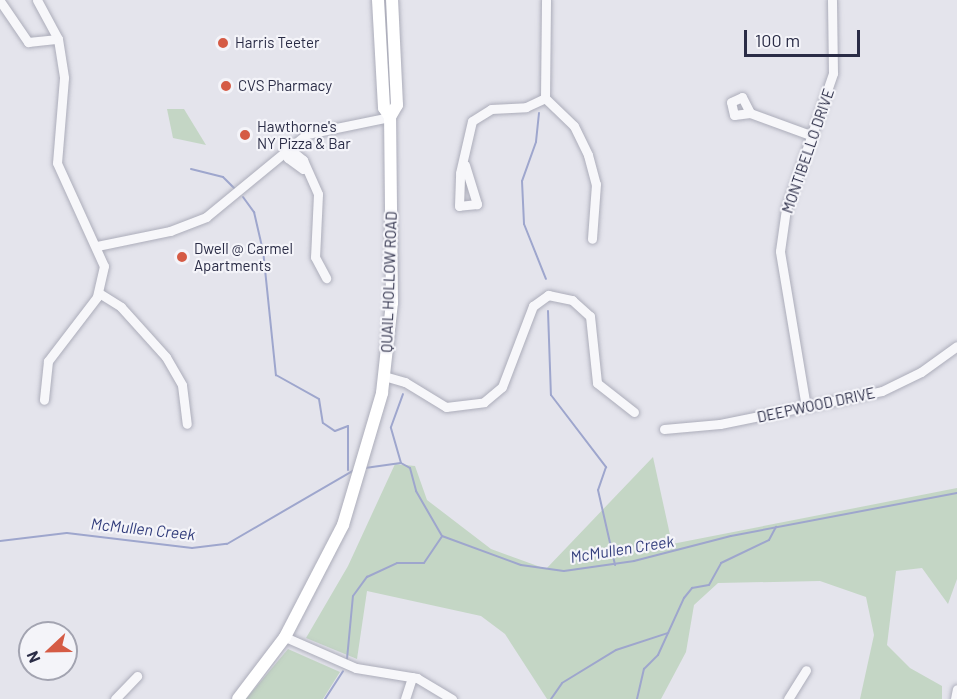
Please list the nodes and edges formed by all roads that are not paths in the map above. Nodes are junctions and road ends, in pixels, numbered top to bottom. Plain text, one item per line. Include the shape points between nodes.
1 (38, 0) edge
2 (378, 0) edge
3 (392, 0) edge
4 (540, 0) edge
5 (546, 0) edge
6 (832, 0) edge
7 (0, 1) edge
8 (549, 26) junction
9 (58, 39) junction
10 (545, 98) junction
11 (750, 113) dead end
12 (390, 117) junction
13 (813, 136) junction
14 (287, 147) junction
15 (465, 165) dead end
16 (592, 239) dead end
17 (97, 246) junction
18 (326, 278) dead end
19 (99, 293) junction
20 (957, 346) edge
21 (384, 376) junction
22 (44, 400) dead end
23 (806, 407) junction
24 (634, 412) dead end
25 (188, 424) dead end
26 (664, 429) dead end
27 (285, 637) junction
28 (806, 670) dead end
29 (137, 676) dead end
30 (412, 677) junction
31 (957, 689) edge
32 (115, 699) edge
33 (238, 699) edge
34 (405, 699) edge
35 (452, 699) edge
36 (788, 699) edge
37 (955, 699) edge

1 - 9 street
2 - 12 main road, QUAIL HOLLOW ROAD via 384,108
3 - 12 main road, QUAIL HOLLOW ROAD via 398,105
4 - 8 street
5 - 8 street
6 - 13 street, MONTIBELLO DRIVE via 835,64
7 - 9 street via 28,42
8 - 10 street
9 - 17 street via 64,89 57,163 68,196
10 - 15 street via 478,115 467,135
10 - 16 street via 574,126 588,155 596,184
11 - 13 street
12 - 14 street via 339,124
12 - 21 main road, QUAIL HOLLOW ROAD via 393,258
13 - 23 street, MONTIBELLO DRIVE via 786,209 780,250
14 - 17 street via 206,218 170,231
14 - 18 street via 297,151 318,194 315,257
17 - 19 street via 104,266
19 - 22 street via 52,352
19 - 25 street via 121,307 166,357 182,385
20 - 23 street, DEEPWOOD DRIVE via 903,382
21 - 24 street via 405,382 446,407 484,402 502,387 533,306 548,295 572,300 590,316 597,383
21 - 27 main road, QUAIL HOLLOW ROAD via 356,492
23 - 26 street, DEEPWOOD DRIVE
27 - 30 street via 345,665
27 - 33 main road, QUAIL HOLLOW ROAD
28 - 36 street
29 - 32 street
30 - 34 street
30 - 35 street
31 - 37 street

